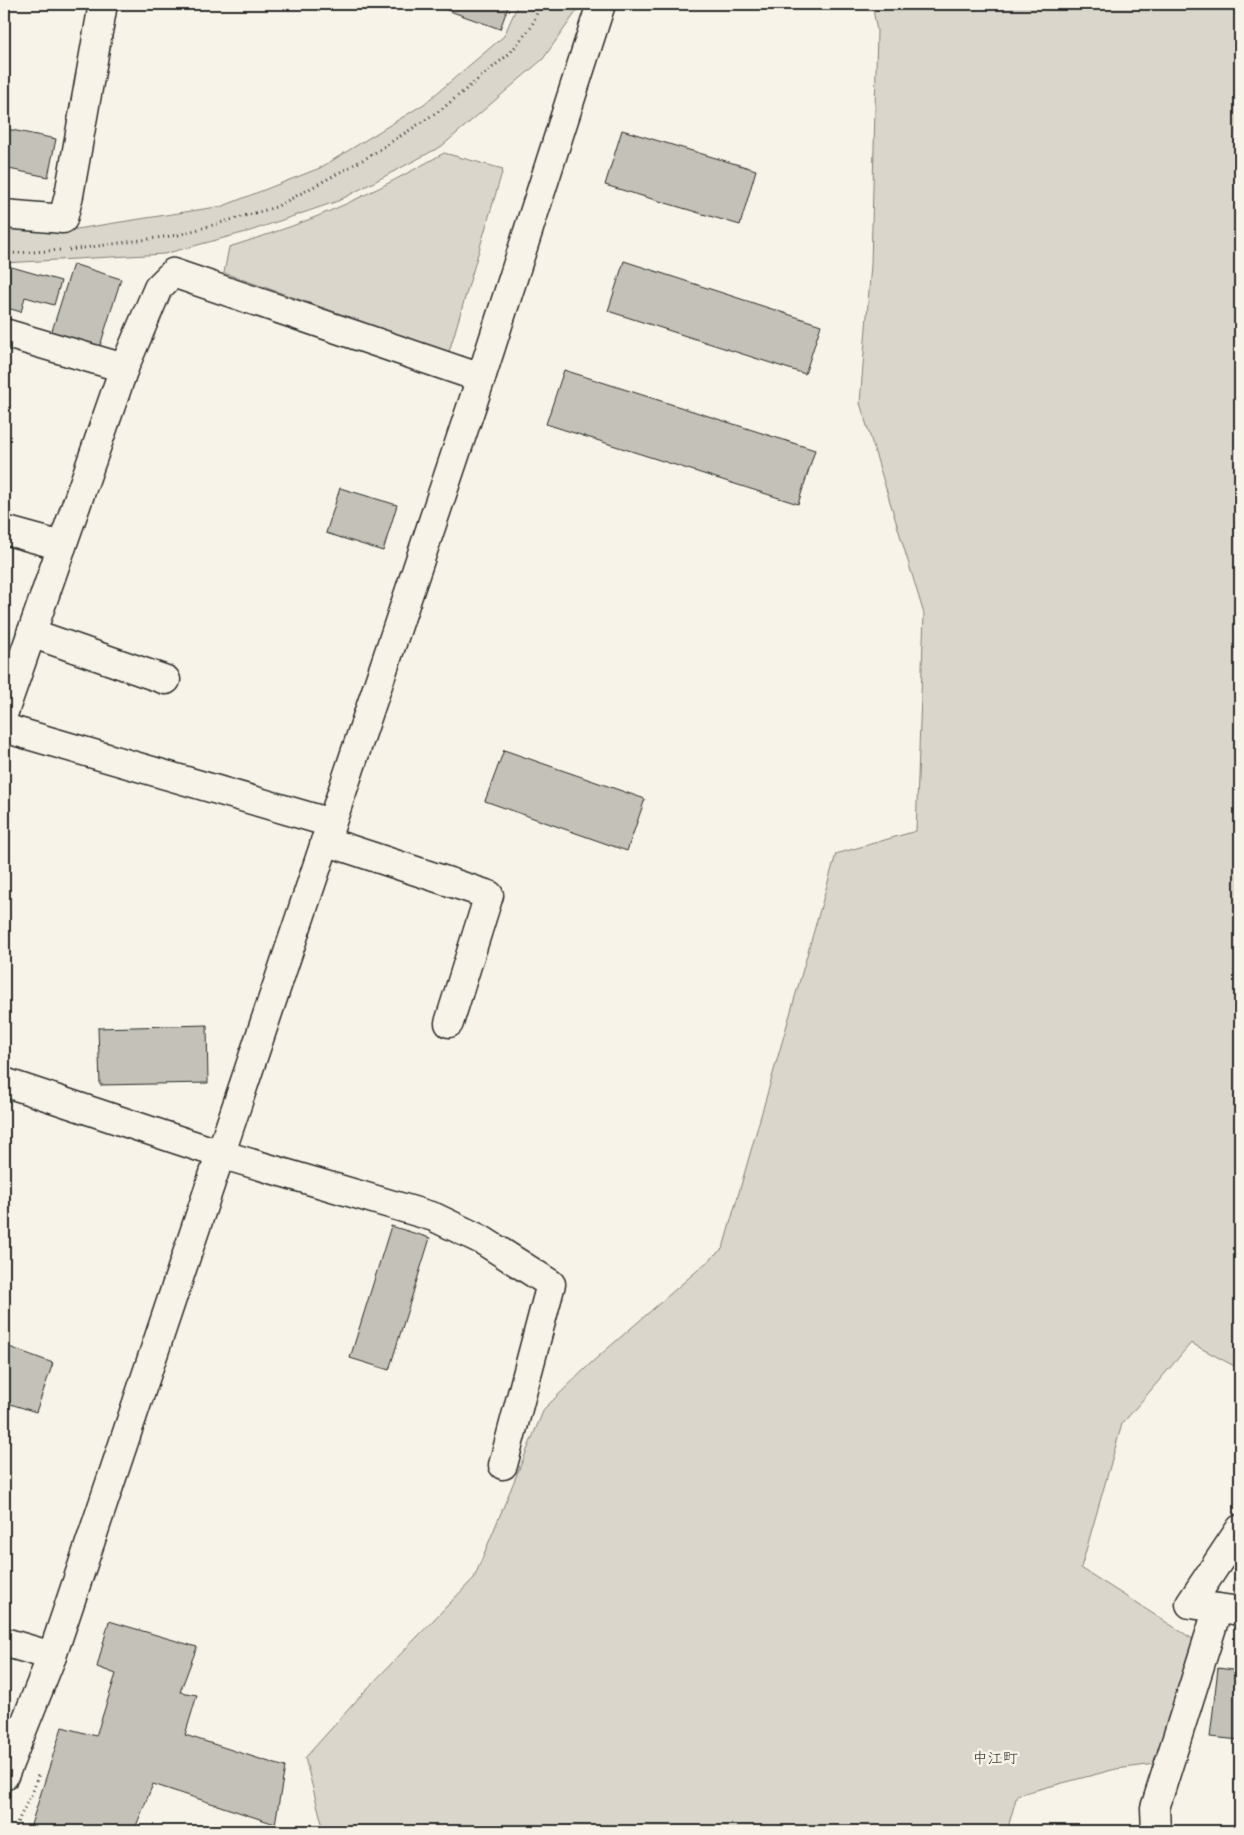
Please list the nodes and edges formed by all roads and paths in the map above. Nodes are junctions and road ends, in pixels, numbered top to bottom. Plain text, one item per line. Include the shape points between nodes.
1 (103, 4) edge
2 (541, 4) edge
3 (601, 4) edge
4 (4, 214) edge
5 (4, 254) edge
6 (4, 333) edge
7 (124, 368) junction
8 (481, 378) junction
9 (4, 530) edge
10 (62, 546) junction
11 (31, 633) junction
12 (166, 680) dead end
13 (4, 712) edge
14 (4, 728) edge
15 (328, 832) junction
16 (450, 1023) dead end
17 (4, 1082) edge
18 (220, 1154) junction
19 (503, 1465) dead end
20 (1240, 1529) edge
21 (1229, 1610) edge
22 (4, 1642) edge
23 (52, 1656) junction
24 (4, 1776) edge
25 (1156, 1831) edge

1 - 4 street via 63,219
2 - 5 path via 532,26 510,53 442,109 368,157 276,207 178,235 68,250
3 - 8 street
6 - 7 street
7 - 8 street via 158,288 173,273
7 - 10 street
8 - 15 street
9 - 10 street
10 - 11 street
11 - 12 street
11 - 13 street
14 - 15 street
15 - 16 street via 489,895
15 - 18 street
17 - 18 street
18 - 19 street via 434,1217 482,1240 551,1284
18 - 23 street
20 - 21 street via 1190,1604
21 - 25 street via 1155,1808
22 - 23 street
23 - 24 street

